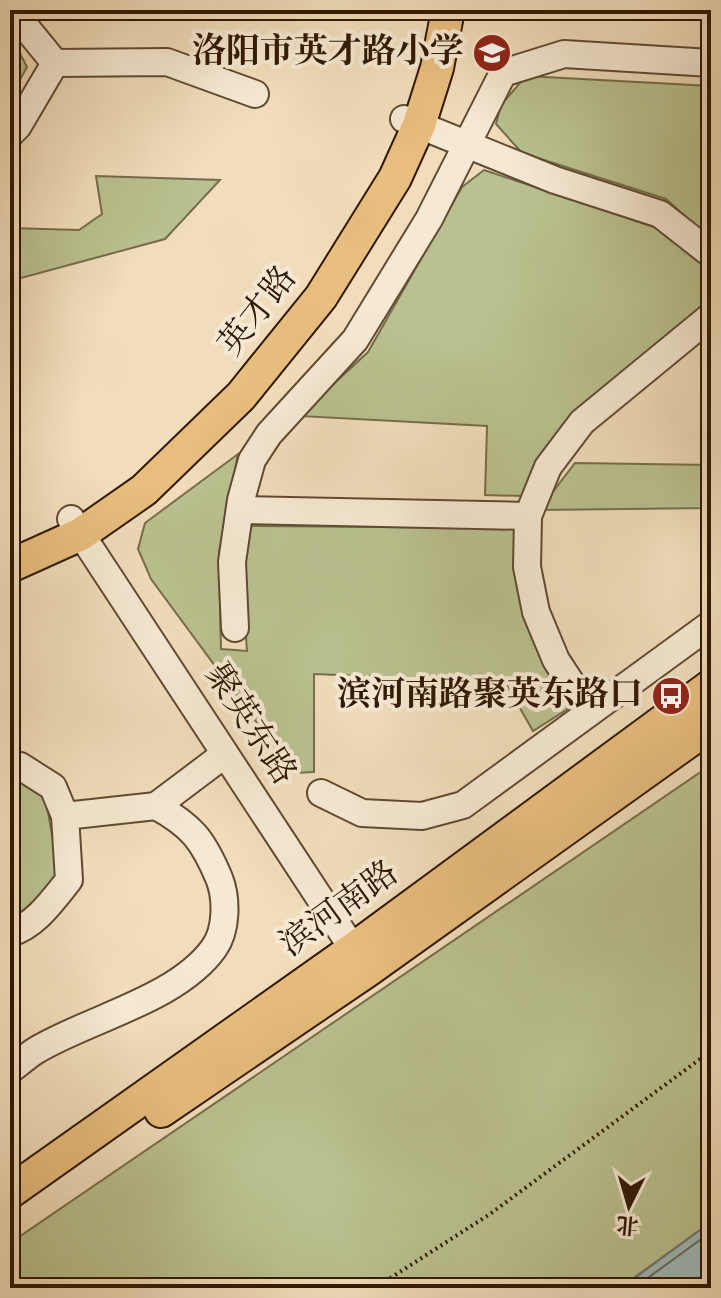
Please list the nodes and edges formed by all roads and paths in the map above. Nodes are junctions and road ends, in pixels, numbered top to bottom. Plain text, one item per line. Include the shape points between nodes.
1 (431, 10) edge
2 (448, 10) edge
3 (15, 13) edge
4 (55, 63) junction
5 (711, 63) edge
6 (255, 94) dead end
7 (411, 122) junction
8 (10, 134) edge
9 (467, 144) junction
10 (711, 254) edge
11 (711, 316) edge
12 (240, 510) junction
13 (528, 516) junction
14 (76, 526) junction
15 (10, 547) edge
16 (10, 566) edge
17 (711, 624) edge
18 (235, 628) dead end
19 (711, 686) edge
20 (590, 712) junction
21 (711, 725) edge
22 (225, 754) junction
23 (10, 764) edge
24 (321, 793) dead end
25 (156, 806) junction
26 (65, 816) junction
27 (10, 933) edge
28 (360, 960) junction
29 (711, 1051) edge
30 (10, 1070) edge
31 (10, 1192) edge
32 (10, 1214) edge
33 (375, 1288) edge

1 - 7 main road, 英才路
2 - 7 main road, 英才路 via 437,68
3 - 4 street
4 - 6 street via 167,62
4 - 8 street
5 - 9 street via 564,54 503,73
7 - 9 street
7 - 14 main road, 英才路 via 395,178 321,297 241,396 144,490
9 - 10 street via 660,214
9 - 12 street via 429,219 355,340 269,434 252,460
11 - 13 street via 582,422 548,467
12 - 13 street
12 - 18 street via 232,562
13 - 20 street via 527,567 536,612 556,660
14 - 15 main road, 英才路
14 - 16 main road, 英才路
14 - 22 street, 聚英东路
17 - 20 street
19 - 28 main road, 滨河南路
20 - 24 street via 463,805 422,816 362,813
21 - 28 main road, 滨河南路
22 - 25 street
22 - 28 street, 聚英东路
23 - 26 street via 53,787
25 - 26 street
25 - 30 street via 192,829 225,893 223,926 214,948 181,979 35,1051
26 - 27 street via 69,880 22,930
28 - 31 main road, 滨河南路
28 - 32 main road, 滨河南路
29 - 33 path via 490,1214

